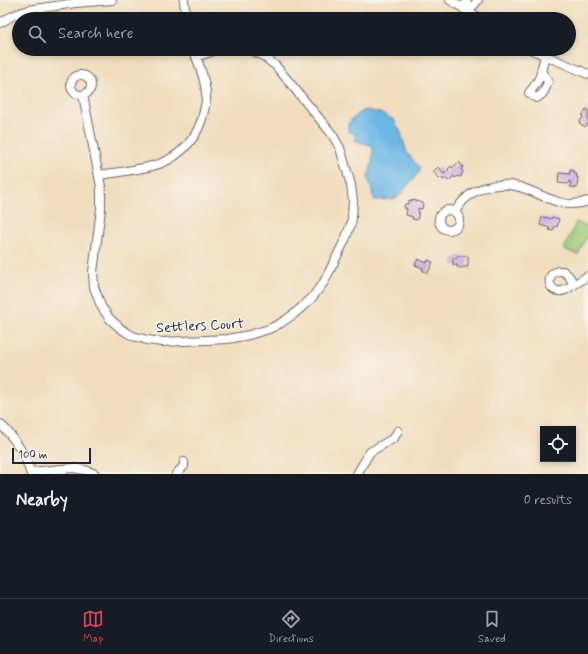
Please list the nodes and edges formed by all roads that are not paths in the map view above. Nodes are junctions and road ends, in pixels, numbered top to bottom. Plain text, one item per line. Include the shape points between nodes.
1 (112, 0) edge
2 (184, 0) edge
3 (450, 0) edge
4 (466, 0) edge
5 (478, 0) edge
6 (464, 9) junction
7 (22, 12) edge
8 (185, 12) edge
9 (469, 12) edge
10 (12, 16) edge
11 (0, 24) edge
12 (196, 56) edge
13 (263, 56) edge
14 (545, 56) joint
15 (541, 71) dead end
16 (588, 74) edge
17 (83, 95) dead end
18 (99, 175) junction
19 (588, 200) edge
20 (455, 212) dead end
21 (588, 276) edge
22 (574, 285) dead end
23 (0, 424) edge
24 (398, 431) dead end
25 (184, 462) dead end
26 (30, 473) edge
27 (95, 474) edge
28 (176, 474) edge
29 (357, 474) edge

1 - 7 street
2 - 8 street
3 - 6 street
4 - 6 street
5 - 6 street via 473,6
6 - 9 street
10 - 11 street
12 - 18 street via 206,93 206,103 201,124 192,140 181,152 160,163
13 - 18 street, Settlers Court via 276,66 332,134 340,148 353,201 351,224 345,240 320,288 288,319 256,334 235,338 155,341 133,336 120,328 101,306 93,279 101,209
14 - 15 street
14 - 16 street
17 - 18 street, Settlers Court
19 - 20 street via 573,204 562,203 519,187 496,185 473,193
21 - 22 street
23 - 26 street via 16,441
24 - 29 street via 394,438 370,452
25 - 28 street via 184,466
26 - 27 street via 73,468

